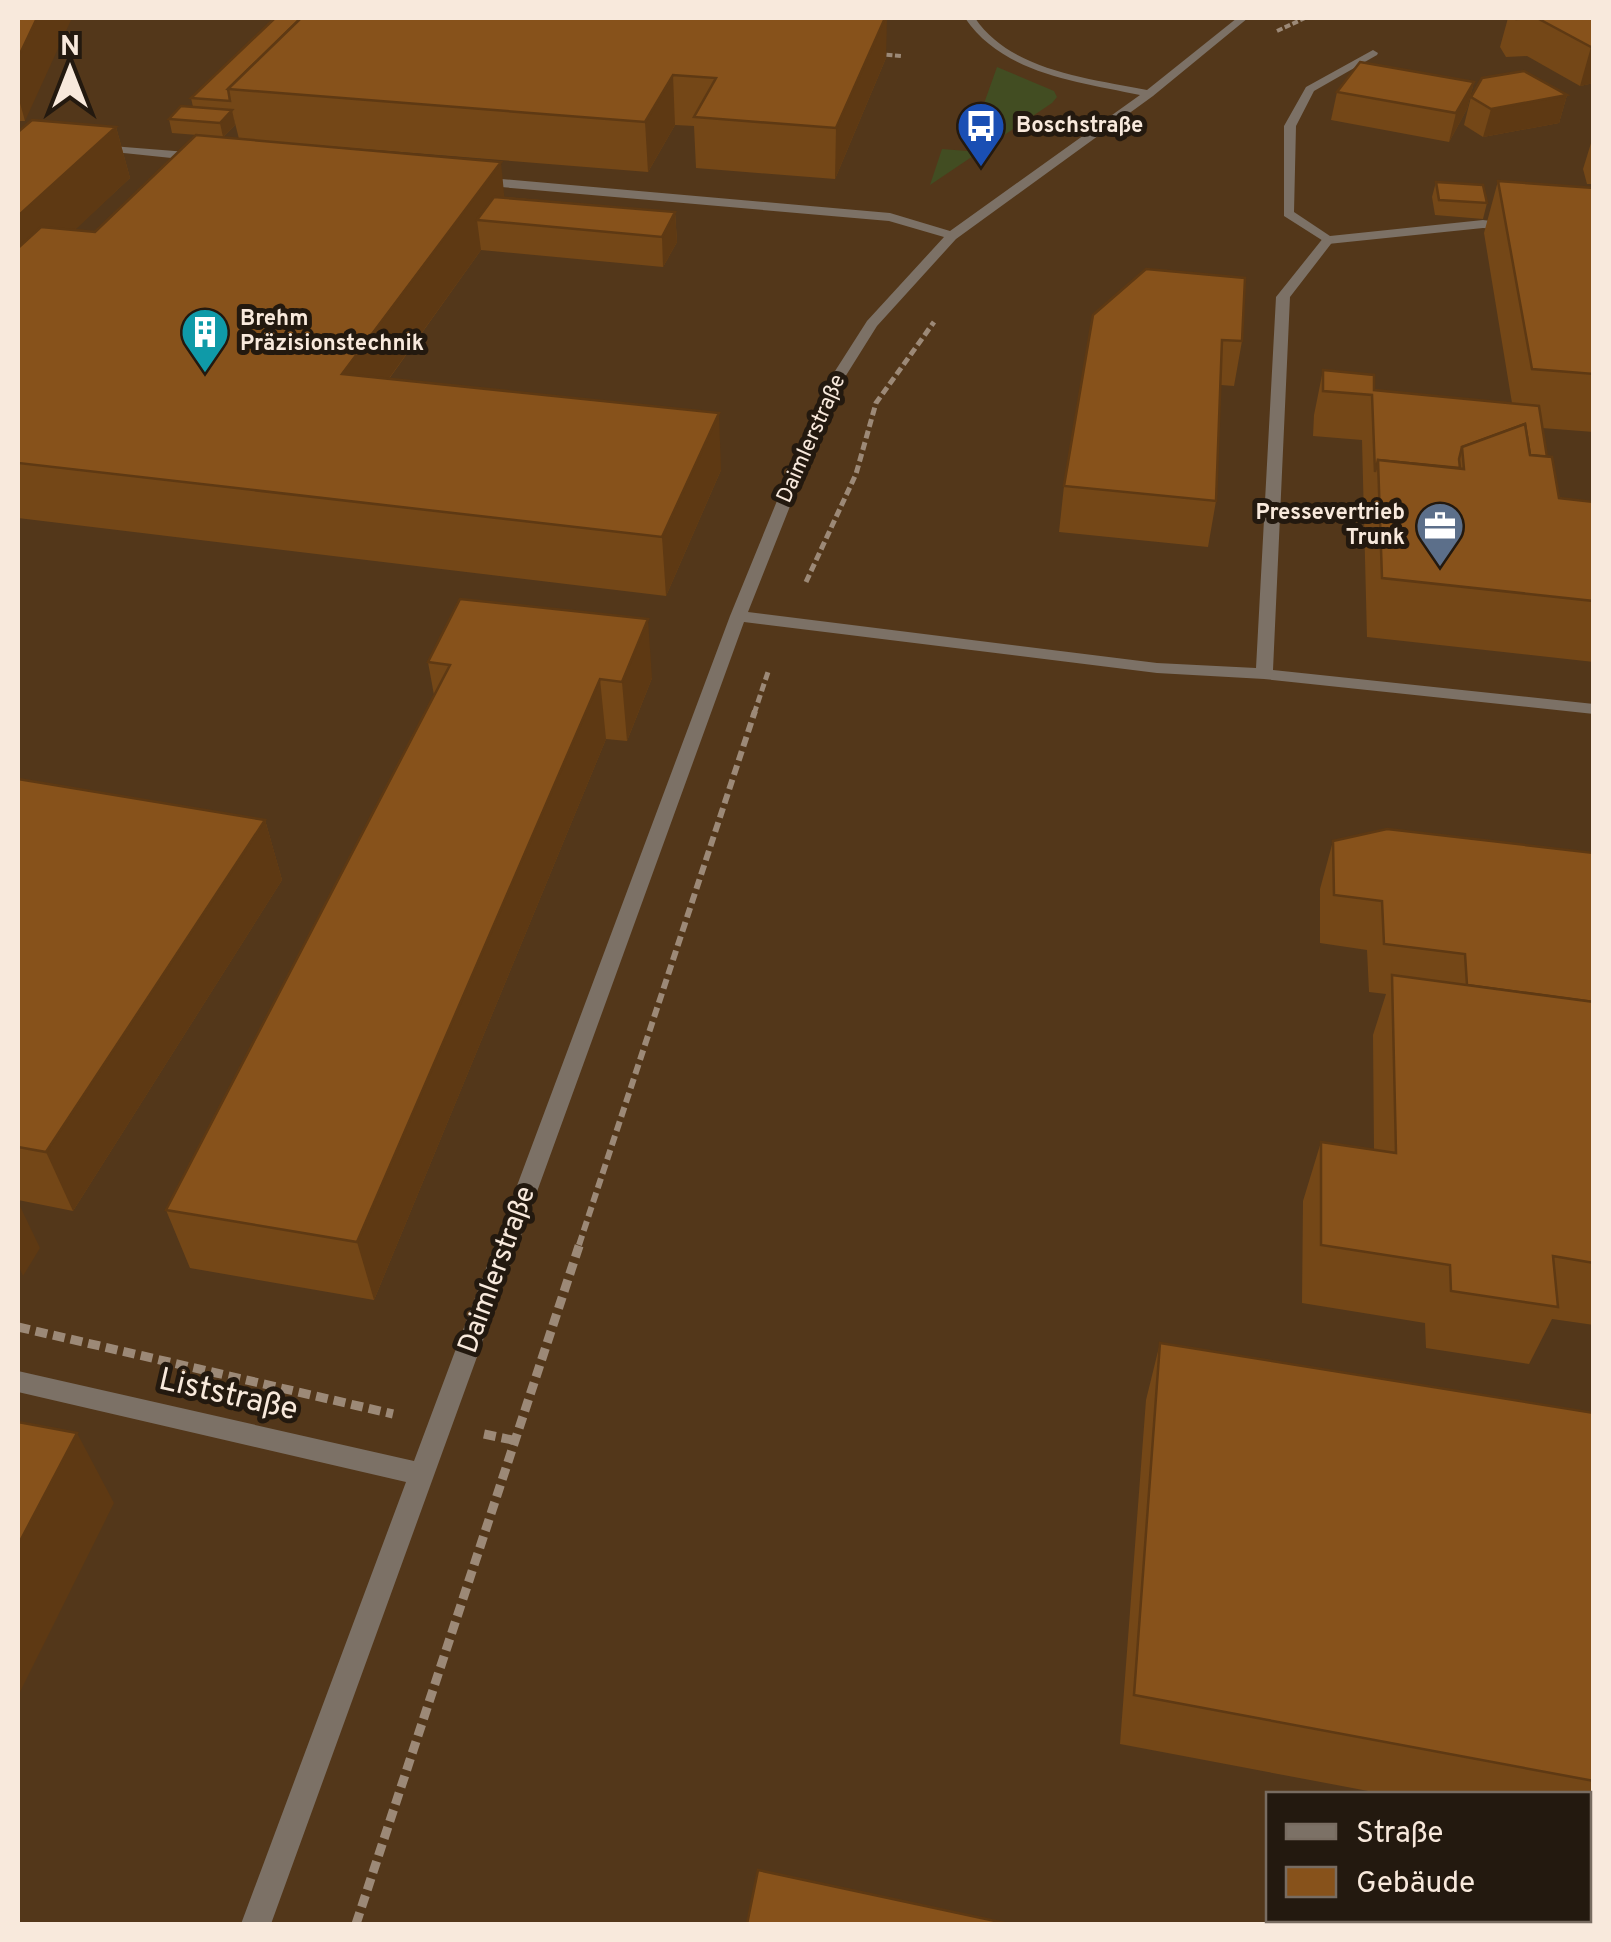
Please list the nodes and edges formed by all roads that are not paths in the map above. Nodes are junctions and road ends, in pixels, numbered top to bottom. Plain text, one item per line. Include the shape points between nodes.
1 (970, 18) edge
2 (1243, 18) edge
3 (1372, 53) dead end
4 (1148, 94) junction
5 (89, 147) edge
6 (223, 159) edge
7 (458, 180) edge
8 (1520, 228) edge
9 (952, 236) junction
10 (1328, 240) junction
11 (738, 616) junction
12 (1264, 674) junction
13 (1594, 709) edge
14 (18, 1381) edge
15 (424, 1475) junction
16 (256, 1924) edge

1 - 4 street via 1010,54 1062,75
2 - 4 street, Daimlerstraße
3 - 10 street via 1310,89 1290,126 1288,213
4 - 9 street, Daimlerstraße
5 - 6 street
7 - 9 street via 890,217
8 - 10 street via 1484,224
9 - 11 street, Daimlerstraße via 872,324 828,394
10 - 12 street via 1283,297
11 - 12 street via 1157,668
11 - 15 street, Daimlerstraße
12 - 13 street
14 - 15 street, Liststraße
15 - 16 street, Daimlerstraße

